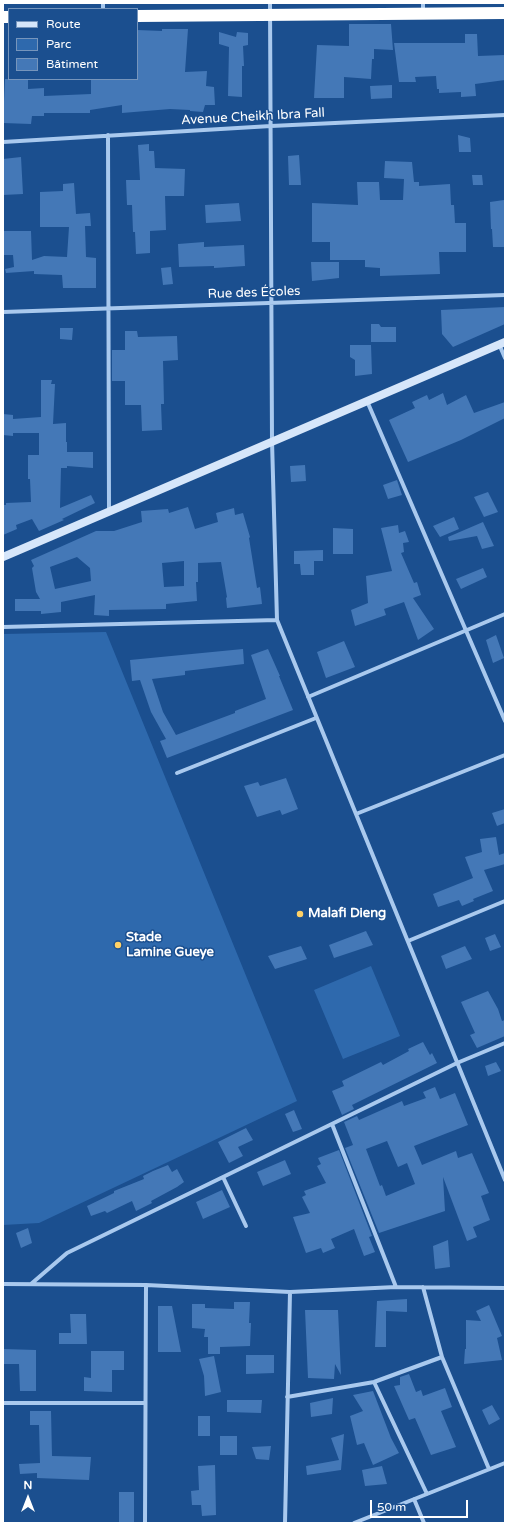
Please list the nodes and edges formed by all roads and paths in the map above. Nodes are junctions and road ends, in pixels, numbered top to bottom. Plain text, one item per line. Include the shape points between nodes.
1 (423, 8) edge
2 (270, 9) edge
3 (505, 13) edge
4 (138, 16) edge
5 (505, 115) edge
6 (271, 126) junction
7 (108, 136) junction
8 (3, 142) edge
9 (505, 295) edge
10 (272, 303) junction
11 (109, 308) junction
12 (3, 312) edge
13 (502, 343) edge
14 (505, 358) edge
15 (367, 400) junction
16 (272, 441) junction
17 (109, 511) junction
18 (3, 557) edge
19 (505, 614) edge
20 (277, 620) junction
21 (3, 627) edge
22 (466, 631) junction
23 (308, 697) junction
24 (316, 718) junction
25 (505, 721) edge
26 (505, 755) edge
27 (177, 772) dead end
28 (356, 814) junction
29 (505, 902) edge
30 (408, 941) junction
31 (505, 1043) edge
32 (457, 1063) junction
33 (332, 1124) junction
34 (223, 1178) junction
35 (505, 1178) edge
36 (246, 1226) dead end
37 (3, 1284) edge
38 (31, 1284) junction
39 (146, 1285) junction
40 (396, 1287) junction
41 (423, 1287) junction
42 (505, 1288) edge
43 (290, 1292) junction
44 (442, 1357) junction
45 (374, 1382) junction
46 (287, 1397) junction
47 (3, 1403) edge
48 (145, 1403) junction
49 (505, 1463) edge
50 (489, 1469) junction
51 (427, 1494) junction
52 (414, 1499) junction
53 (145, 1523) edge
54 (284, 1523) edge
55 (354, 1523) edge
56 (424, 1523) edge

1 - 2 highway
1 - 3 highway
2 - 4 highway
2 - 6 street
5 - 6 street, Avenue Cheikh Ibra Fall
6 - 7 street, Avenue Cheikh Ibra Fall
6 - 10 street
7 - 8 street, Avenue Cheikh Ibra Fall
7 - 11 street
9 - 10 street, Rue des Écoles
10 - 11 street, Rue des Écoles
10 - 16 street
11 - 12 street, Rue des Écoles
11 - 17 street
13 - 14 street
13 - 15 street
15 - 16 street
15 - 22 street
16 - 17 street
16 - 20 street
17 - 18 street
19 - 22 street
20 - 21 street
20 - 23 street
22 - 23 street
22 - 25 street
23 - 24 street
24 - 27 street
24 - 28 street
26 - 28 street
28 - 30 street
29 - 30 street
30 - 32 street
31 - 32 street
32 - 33 street
32 - 35 street
33 - 34 street
33 - 40 street
34 - 36 street
34 - 38 street via 67,1253
37 - 38 street
38 - 39 street
39 - 43 street
39 - 48 street
40 - 41 street
40 - 43 street
41 - 42 street
41 - 44 street
43 - 46 street
44 - 45 street
44 - 50 street
45 - 46 street
45 - 51 street
46 - 54 street
47 - 48 street
48 - 53 street
49 - 50 street
50 - 51 street
51 - 52 street
52 - 55 street
52 - 56 street

